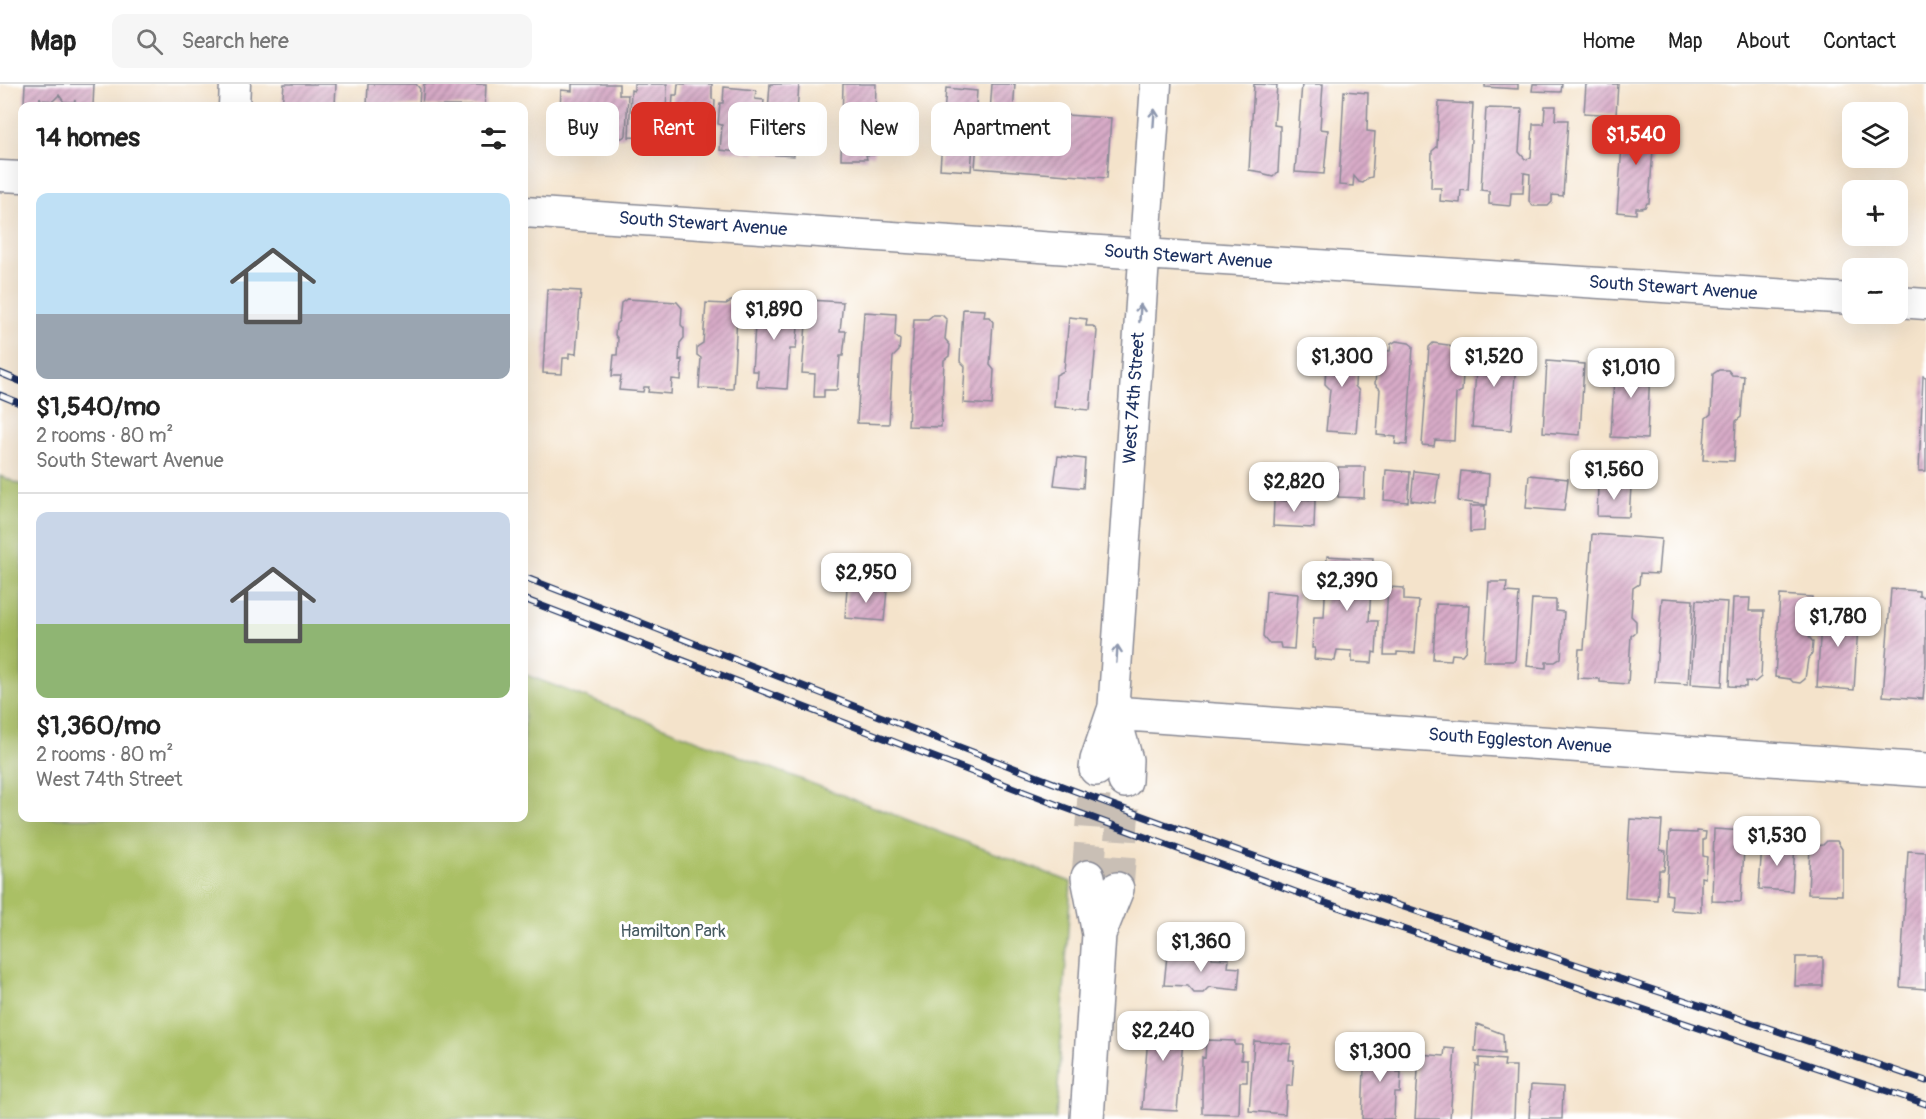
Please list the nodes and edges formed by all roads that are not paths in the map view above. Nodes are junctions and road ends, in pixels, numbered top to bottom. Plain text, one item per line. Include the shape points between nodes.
1 (236, 84) edge
2 (1156, 84) edge
3 (234, 102) edge
4 (0, 176) edge
5 (18, 177) edge
6 (528, 212) edge
7 (1144, 254) junction
8 (1842, 298) edge
9 (1908, 303) edge
10 (1926, 304) edge
11 (1113, 713) junction
12 (1926, 770) edge
13 (1111, 775) tunnel mouth
14 (1103, 883) tunnel mouth
15 (1088, 1119) edge

1 - 3 street
7 -> 2 street, West 74th Street
4 - 5 street
6 - 7 street, South Stewart Avenue
7 - 8 street, South Stewart Avenue
11 -> 7 street, West 74th Street
9 - 10 street
11 - 12 street, South Eggleston Avenue
11 - 13 street, West 74th Street via 1097,760
14 - 15 street

